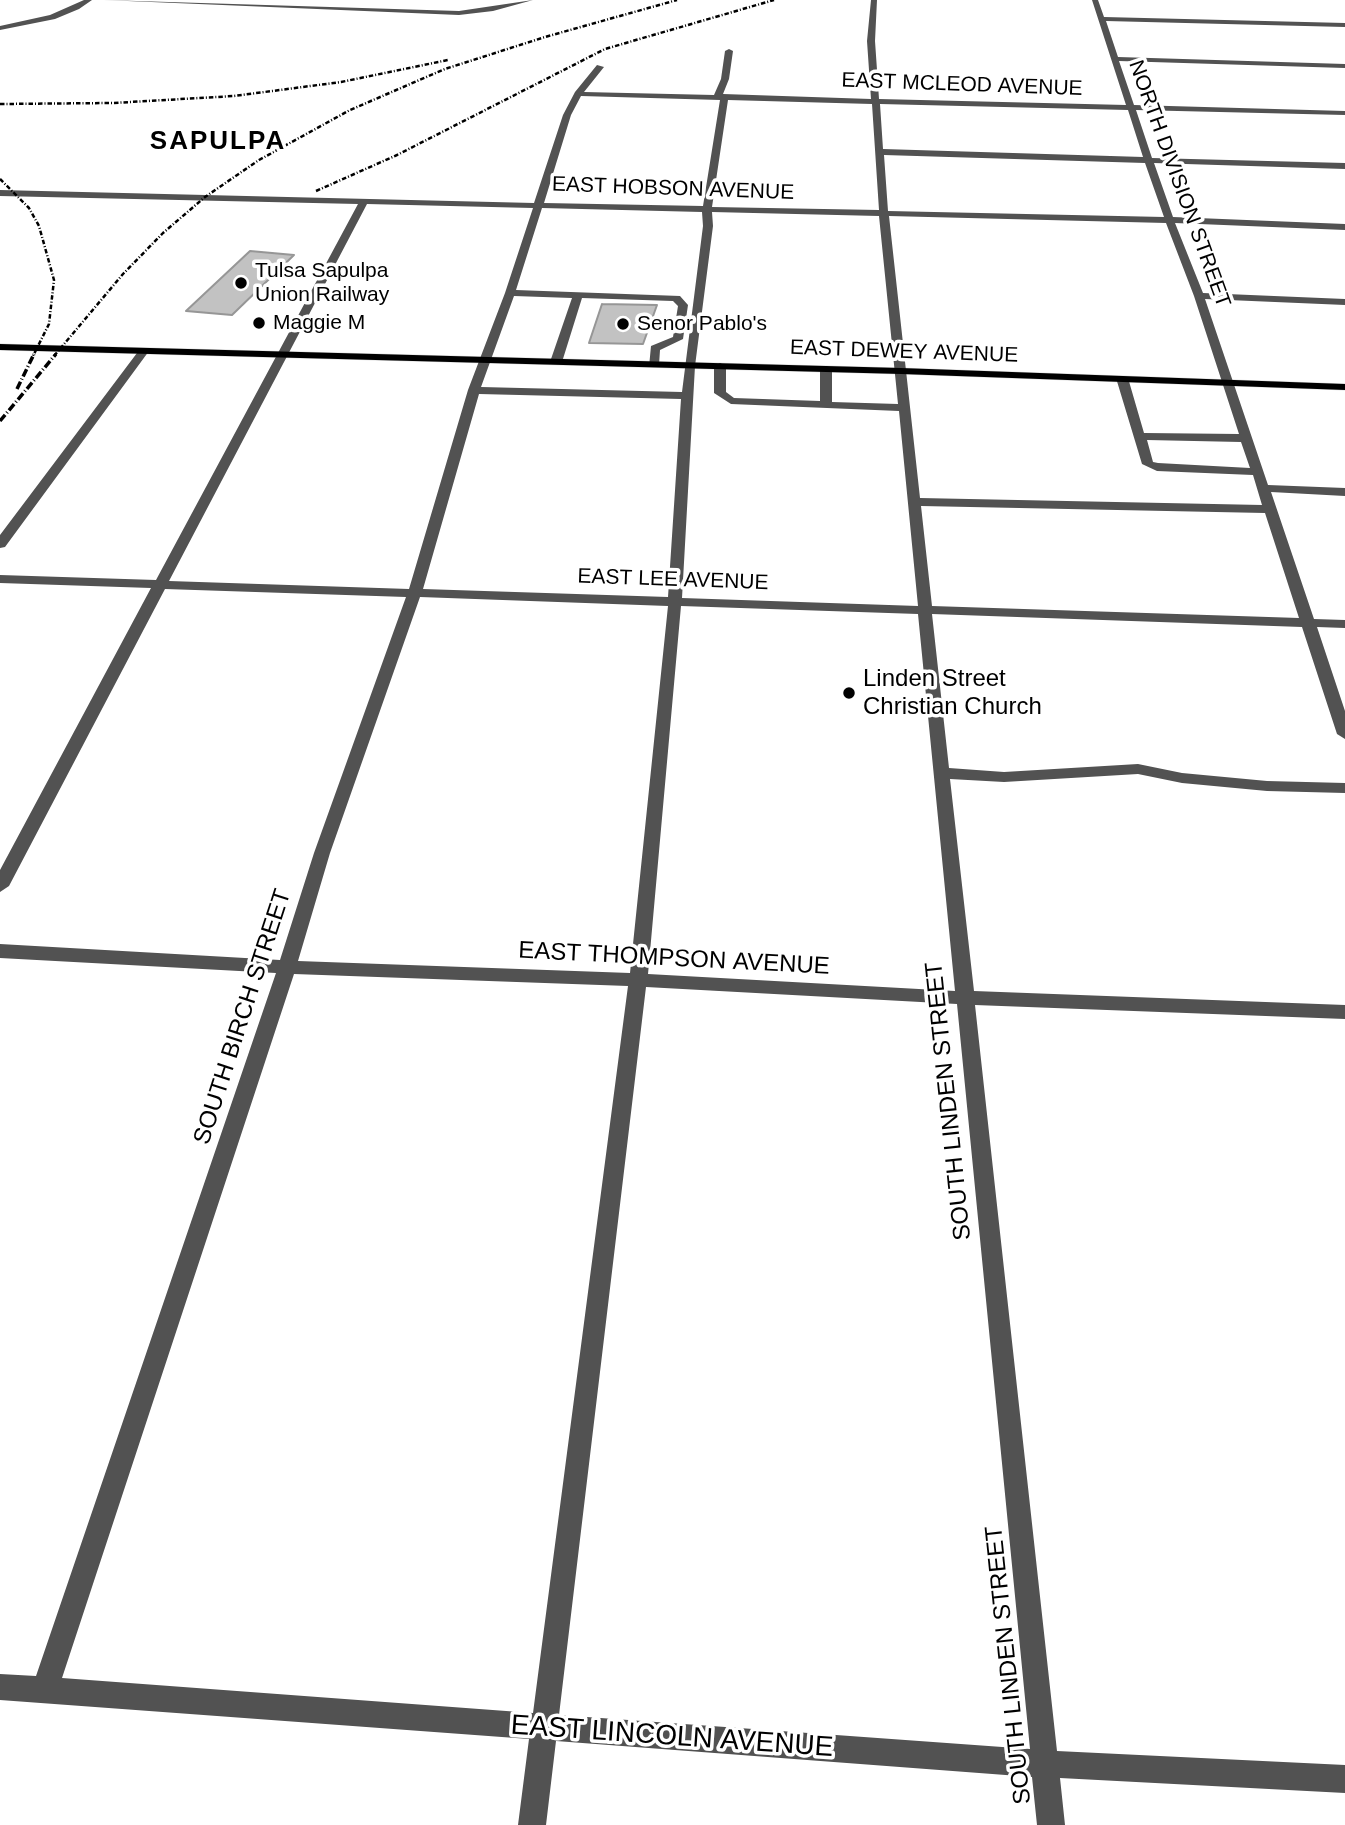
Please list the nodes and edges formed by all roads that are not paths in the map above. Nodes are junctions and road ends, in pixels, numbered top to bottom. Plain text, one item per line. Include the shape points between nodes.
1 (89, 0) edge
2 (107, 0) edge
3 (530, 0) edge
4 (874, 0) edge
5 (1095, 0) edge
6 (1101, 19) junction
7 (1345, 25) edge
8 (0, 28) edge
9 (729, 51) dead end
10 (1114, 59) junction
11 (1345, 66) edge
12 (600, 67) dead end
13 (578, 94) junction
14 (722, 96) junction
15 (877, 101) junction
16 (1133, 108) junction
17 (1345, 113) edge
18 (880, 152) junction
19 (1150, 160) junction
20 (1345, 166) edge
21 (0, 192) edge
22 (364, 201) junction
23 (538, 205) junction
24 (706, 209) junction
25 (884, 215) junction
26 (1170, 220) junction
27 (1345, 227) edge
28 (510, 293) junction
29 (578, 295) junction
30 (1199, 296) junction
31 (1345, 302) edge
32 (0, 347) edge
33 (144, 351) junction
34 (282, 355) junction
35 (485, 360) junction
36 (556, 362) junction
37 (653, 365) junction
38 (689, 366) junction
39 (720, 366) junction
40 (826, 369) junction
41 (901, 371) junction
42 (1122, 378) junction
43 (1227, 381) junction
44 (1345, 387) edge
45 (474, 390) junction
46 (687, 396) junction
47 (827, 405) junction
48 (905, 408) junction
49 (1139, 436) junction
50 (1246, 438) junction
51 (1257, 472) junction
52 (1262, 488) junction
53 (1345, 492) edge
54 (914, 502) junction
55 (1269, 509) junction
56 (0, 544) edge
57 (0, 579) edge
58 (159, 583) junction
59 (415, 592) junction
60 (675, 601) junction
61 (925, 610) junction
62 (1306, 622) junction
63 (1345, 624) edge
64 (1345, 734) edge
65 (941, 773) junction
66 (1345, 788) edge
67 (0, 886) edge
68 (0, 951) edge
69 (287, 967) junction
70 (638, 980) junction
71 (965, 998) junction
72 (1345, 1012) edge
73 (0, 1686) edge
74 (45, 1689) junction
75 (544, 1729) junction
76 (1046, 1764) junction
77 (1345, 1779) edge
78 (532, 1825) edge
79 (1051, 1825) edge

1 - 8 street via 52,17
2 - 3 street via 438,13 477,12
4 - 15 street, SOUTH LINDEN STREET via 871,41
5 - 6 street, NORTH DIVISION STREET
6 - 7 street
6 - 10 street, NORTH DIVISION STREET
9 - 14 street
10 - 11 street
10 - 16 street, NORTH DIVISION STREET
12 - 13 street, SOUTH BIRCH STREET
13 - 14 street, EAST MCLEOD AVENUE
13 - 23 street, SOUTH BIRCH STREET via 567,114
14 - 15 street, EAST MCLEOD AVENUE
14 - 24 street
15 - 16 street, EAST MCLEOD AVENUE
15 - 18 street, SOUTH LINDEN STREET
16 - 17 street, EAST MCLEOD AVENUE
16 - 19 street, NORTH DIVISION STREET
18 - 19 street
18 - 25 street, SOUTH LINDEN STREET
19 - 20 street
19 - 26 street, NORTH DIVISION STREET
21 - 22 street, EAST HOBSON AVENUE
22 - 23 street, EAST HOBSON AVENUE
22 - 34 street
23 - 24 street, EAST HOBSON AVENUE
23 - 28 street, SOUTH BIRCH STREET
24 - 25 street, EAST HOBSON AVENUE
24 - 38 street via 708,226
25 - 26 street, EAST HOBSON AVENUE
25 - 41 street, SOUTH LINDEN STREET
26 - 27 street, EAST HOBSON AVENUE
26 - 30 street, NORTH DIVISION STREET
28 - 29 street
28 - 35 street, SOUTH BIRCH STREET
29 - 36 street
29 - 37 street via 676,298 683,305 678,339 655,348
30 - 31 street
30 - 43 street, NORTH DIVISION STREET
32 - 33 main road, EAST DEWEY AVENUE
33 - 34 main road, EAST DEWEY AVENUE
33 - 56 street
34 - 35 main road, EAST DEWEY AVENUE
34 - 58 street
35 - 36 main road, EAST DEWEY AVENUE
35 - 45 street, SOUTH BIRCH STREET
36 - 37 main road, EAST DEWEY AVENUE
37 - 38 main road, EAST DEWEY AVENUE
38 - 39 main road, EAST DEWEY AVENUE
38 - 46 street
39 - 40 main road, EAST DEWEY AVENUE
39 - 47 street via 720,393 731,401
40 - 41 main road, EAST DEWEY AVENUE
40 - 47 street
41 - 42 main road, EAST DEWEY AVENUE
41 - 48 street, SOUTH LINDEN STREET
42 - 43 main road, EAST DEWEY AVENUE
42 - 49 street
43 - 44 main road, EAST DEWEY AVENUE
43 - 50 street, NORTH DIVISION STREET
45 - 46 street
45 - 59 street, SOUTH BIRCH STREET
46 - 60 street
47 - 48 street
48 - 54 street, SOUTH LINDEN STREET
49 - 50 street
49 - 51 street via 1148,464 1157,467
50 - 51 street, NORTH DIVISION STREET
51 - 52 street, NORTH DIVISION STREET
52 - 53 street
52 - 55 street, NORTH DIVISION STREET
54 - 55 street
54 - 61 street, SOUTH LINDEN STREET
55 - 62 street, NORTH DIVISION STREET
57 - 58 street, EAST LEE AVENUE
58 - 59 street, EAST LEE AVENUE
58 - 67 street
59 - 60 street, EAST LEE AVENUE
59 - 69 street, SOUTH BIRCH STREET via 322,853
60 - 61 street, EAST LEE AVENUE
60 - 70 street
61 - 62 street, EAST LEE AVENUE
61 - 65 street, SOUTH LINDEN STREET
62 - 63 street, EAST LEE AVENUE
62 - 64 street, NORTH DIVISION STREET
65 - 66 street via 1004,776 1138,769 1255,785
65 - 71 street, SOUTH LINDEN STREET
68 - 69 street, EAST THOMPSON AVENUE
69 - 70 street, EAST THOMPSON AVENUE
69 - 74 street, SOUTH BIRCH STREET
70 - 71 street, EAST THOMPSON AVENUE
70 - 75 street
71 - 72 street, EAST THOMPSON AVENUE
71 - 76 street, SOUTH LINDEN STREET
73 - 74 street, EAST LINCOLN AVENUE
74 - 75 street, EAST LINCOLN AVENUE
75 - 76 street, EAST LINCOLN AVENUE
75 - 78 street
76 - 77 street, EAST LINCOLN AVENUE
76 - 79 street, SOUTH LINDEN STREET

